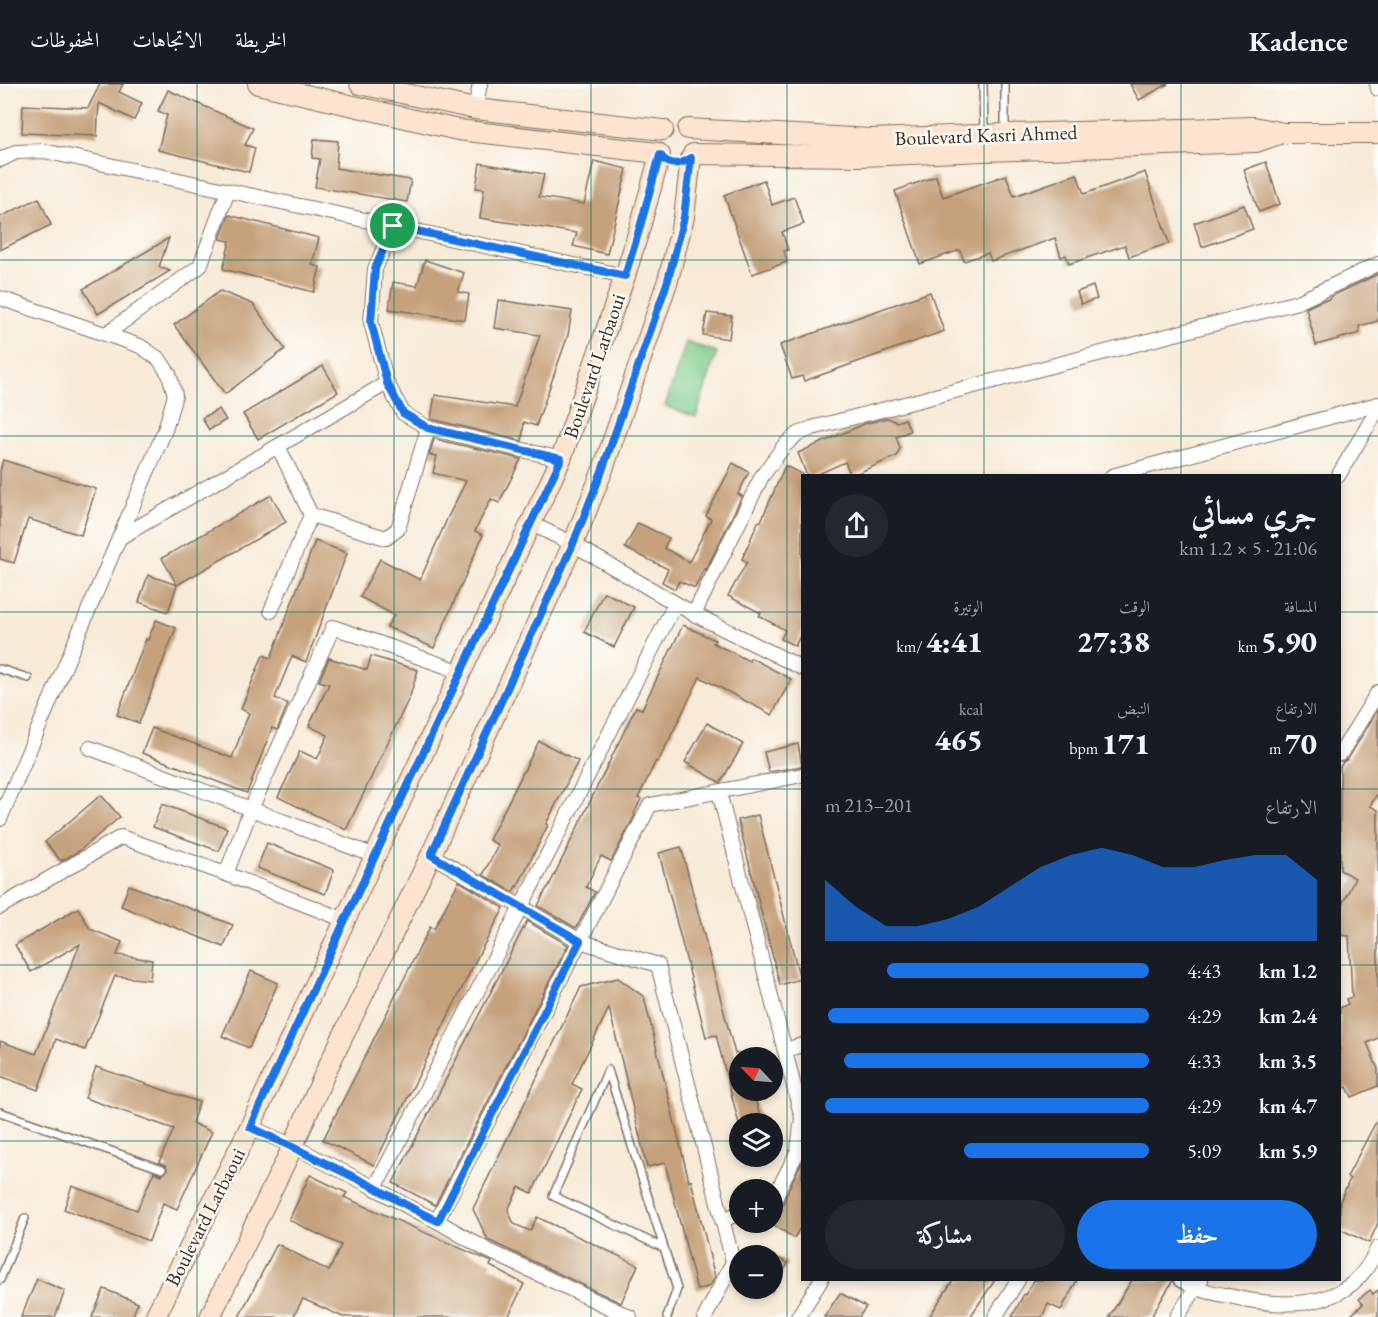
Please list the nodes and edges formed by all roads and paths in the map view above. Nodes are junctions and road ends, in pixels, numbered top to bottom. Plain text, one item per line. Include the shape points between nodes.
1 (258, 84) edge
2 (360, 84) edge
3 (480, 84) edge
4 (982, 84) edge
5 (1005, 84) edge
6 (1377, 84) edge
7 (1378, 89) edge
8 (475, 109) junction
9 (688, 129) junction
10 (663, 130) junction
11 (1378, 133) edge
12 (1005, 142) junction
13 (984, 143) junction
14 (659, 154) junction
15 (692, 156) junction
16 (0, 160) edge
17 (228, 191) junction
18 (393, 226) junction
19 (1378, 264) edge
20 (625, 276) junction
21 (0, 298) edge
22 (106, 334) junction
23 (387, 383) junction
24 (1378, 404) edge
25 (1378, 409) edge
26 (428, 428) junction
27 (278, 446) junction
28 (561, 459) junction
29 (1119, 474) edge
30 (1339, 474) edge
31 (311, 515) junction
32 (532, 524) junction
33 (119, 538) junction
34 (573, 544) junction
35 (675, 604) junction
36 (271, 611) dead end
37 (694, 614) junction
38 (801, 668) edge
39 (0, 669) edge
40 (462, 672) junction
41 (28, 678) dead end
42 (1378, 692) edge
43 (90, 748) dead end
44 (1341, 752) edge
45 (801, 775) edge
46 (719, 792) junction
47 (251, 808) junction
48 (0, 819) edge
49 (431, 855) junction
50 (375, 856) junction
51 (226, 874) junction
52 (0, 907) edge
53 (521, 907) junction
54 (345, 920) junction
55 (580, 941) junction
56 (801, 1045) edge
57 (784, 1050) junction
58 (0, 1112) edge
59 (801, 1114) edge
60 (801, 1126) edge
61 (250, 1127) junction
62 (293, 1146) junction
63 (162, 1169) dead end
64 (783, 1180) edge
65 (375, 1188) junction
66 (729, 1217) edge
67 (25, 1218) dead end
68 (722, 1220) junction
69 (438, 1221) junction
70 (664, 1248) junction
71 (1378, 1248) edge
72 (0, 1280) edge
73 (820, 1281) edge
74 (1017, 1281) edge
75 (1198, 1284) edge
76 (155, 1317) edge
77 (210, 1317) edge
78 (630, 1317) edge
79 (667, 1317) edge
80 (705, 1317) edge
81 (798, 1317) edge
82 (995, 1317) edge
83 (1177, 1317) edge

1 - 14 main road via 458,130
2 - 8 main road
3 - 8 street
4 - 13 lane
5 - 12 lane
6 - 7 street
8 - 10 main road
9 - 10 main road via 675,125
9 - 13 main road, Boulevard Kasri Ahmed
9 - 15 main road via 695,140
10 - 14 main road via 656,142
11 - 12 main road, Boulevard Kasri Ahmed via 1284,133 1254,127
12 - 13 main road, Boulevard Kasri Ahmed
13 - 15 main road, Boulevard Kasri Ahmed via 862,156
14 - 15 main road via 676,164
14 - 20 main road, Boulevard Larbaoui
15 - 34 main road via 684,217 668,280
16 - 17 street via 16,152 44,151
17 - 18 street
17 - 22 street via 200,266
18 - 20 street
18 - 23 street via 375,269 371,322
19 - 37 street via 1298,302 796,435 762,476
20 - 28 main road, Boulevard Larbaoui
21 - 22 street
22 - 33 street via 140,346 159,359 169,374 175,395 165,430
23 - 26 street via 403,413
23 - 27 street
24 - 29 street
25 - 30 street
26 - 28 street
26 - 31 street via 398,529 386,538
27 - 31 street
27 - 33 street
28 - 32 main road, Boulevard Larbaoui
31 - 36 street
32 - 34 street
32 - 40 main road, Boulevard Larbaoui
33 - 48 street
34 - 35 street
34 - 49 main road
35 - 37 street
35 - 53 street
37 - 38 street
39 - 41 lane
40 - 47 street via 333,627
40 - 50 main road, Boulevard Larbaoui
42 - 44 street
43 - 47 street
45 - 46 street
46 - 55 street via 650,806
46 - 57 street
47 - 50 street
47 - 51 street
49 - 53 street
49 - 62 main road
50 - 54 main road, Boulevard Larbaoui
51 - 52 street via 121,837
51 - 54 street
53 - 55 street
53 - 65 street
54 - 61 main road, Boulevard Larbaoui
55 - 68 street via 658,965
55 - 69 street
56 - 57 street
57 - 59 street
58 - 63 lane
60 - 64 street via 798,1151
61 - 62 street
61 - 76 main road, Boulevard Larbaoui
62 - 65 street
62 - 77 main road
65 - 69 street
66 - 68 street
67 - 72 lane
68 - 80 street via 733,1262
69 - 78 street via 487,1250
70 - 70 lane via 654,1215 608,1070 553,1196
70 - 79 lane via 677,1289
71 - 75 street via 1369,1265 1348,1287 1323,1299 1288,1304 1259,1302
73 - 81 street
74 - 82 street
75 - 83 street

